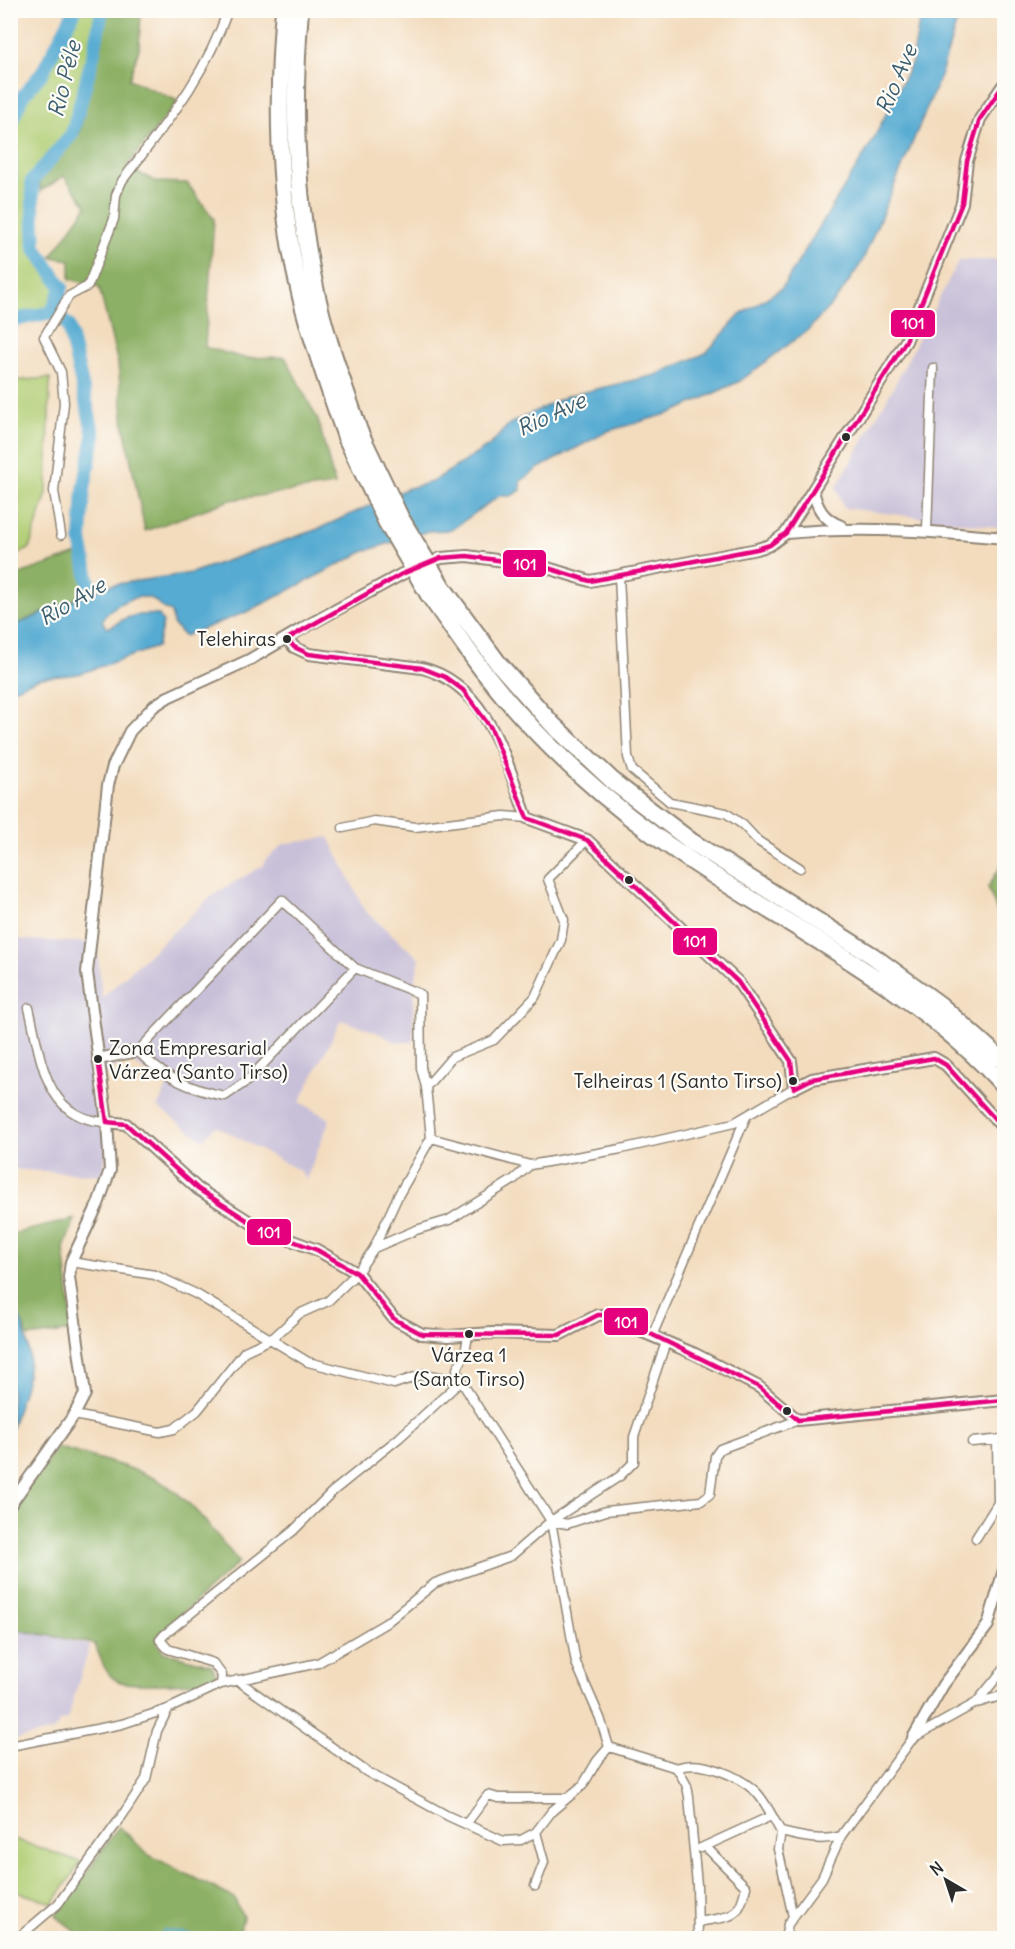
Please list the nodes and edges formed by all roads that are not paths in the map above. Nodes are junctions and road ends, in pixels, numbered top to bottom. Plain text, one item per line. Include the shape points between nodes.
1 (228, 10) edge
2 (284, 10) edge
3 (300, 10) edge
4 (1004, 84) edge
5 (1005, 144) edge
6 (1005, 179) edge
7 (933, 368) dead end
8 (353, 434) junction
9 (813, 490) junction
10 (844, 528) junction
11 (927, 530) junction
12 (786, 533) junction
13 (61, 534) dead end
14 (1005, 538) edge
15 (619, 576) junction
16 (435, 591) junction
17 (287, 639) junction
18 (527, 818) junction
19 (343, 828) dead end
20 (587, 840) junction
21 (801, 868) dead end
22 (355, 968) junction
23 (29, 1008) dead end
24 (138, 1051) junction
25 (98, 1059) junction
26 (1005, 1062) edge
27 (1005, 1086) edge
28 (426, 1087) junction
29 (794, 1088) junction
30 (747, 1116) junction
31 (107, 1122) junction
32 (1005, 1129) edge
33 (431, 1138) junction
34 (530, 1165) junction
35 (374, 1248) junction
36 (71, 1262) junction
37 (357, 1273) junction
38 (468, 1335) junction
39 (652, 1336) junction
40 (273, 1338) junction
41 (666, 1342) junction
42 (461, 1381) junction
43 (1005, 1400) edge
44 (75, 1415) junction
45 (798, 1420) junction
46 (1001, 1439) edge
47 (972, 1442) dead end
48 (1001, 1503) edge
49 (10, 1504) edge
50 (551, 1521) junction
51 (976, 1538) dead end
52 (1005, 1570) edge
53 (1005, 1669) edge
54 (237, 1680) junction
55 (221, 1684) junction
56 (1005, 1695) edge
57 (976, 1703) junction
58 (168, 1709) junction
59 (913, 1738) junction
60 (10, 1746) edge
61 (609, 1748) junction
62 (677, 1768) junction
63 (567, 1798) junction
64 (771, 1816) junction
65 (466, 1824) junction
66 (536, 1832) junction
67 (781, 1832) junction
68 (841, 1836) junction
69 (705, 1846) junction
70 (693, 1851) junction
71 (535, 1886) dead end
72 (793, 1917) junction
73 (699, 1922) junction
74 (18, 1938) edge
75 (698, 1938) edge
76 (785, 1938) edge

1 - 13 street via 215,47 188,94 122,181 114,219 88,286 69,297 44,337 61,372 64,403 54,492
2 - 8 highway via 281,144 289,226 301,296 320,364
3 - 8 highway via 295,62 296,144 304,224 316,292
4 - 9 street via 980,119 967,161 962,203 906,341
5 - 6 street
7 - 11 street
8 - 16 highway, bridge via 387,523
9 - 10 street via 820,511 830,522
9 - 12 street
10 - 11 street
10 - 12 street
11 - 14 street
12 - 15 street via 757,549
15 - 17 street via 590,581 541,566 467,556 441,558 402,574
15 - 21 street via 628,757 632,770 670,802 726,813 758,841
16 - 26 highway via 552,724 616,784 692,842 873,956 940,1005
16 - 27 highway via 485,673 540,736 606,796 682,855 864,969 931,1019
17 - 18 street via 309,654 422,668 440,673 462,688 491,729
17 - 25 street via 161,701 141,716 120,748 108,785 87,972
18 - 19 street via 504,816 415,828 374,821
18 - 20 street
20 - 28 street via 548,879 564,920 561,940 535,997 494,1040 452,1057
20 - 29 street via 738,982 791,1062
22 - 24 street via 247,1081 225,1096 194,1090 152,1066
22 - 24 street via 282,900
22 - 28 street via 420,994 421,1068
23 - 31 street via 42,1062 58,1101 69,1112 90,1122
24 - 25 street
25 - 31 street
28 - 33 street
29 - 30 street
29 - 32 street via 812,1079 934,1058 946,1065
30 - 34 street via 734,1123 644,1144
30 - 39 street
31 - 36 street via 110,1170
31 - 37 street via 126,1125 198,1189 261,1229 317,1250
33 - 34 street
33 - 35 street
34 - 35 street via 449,1220
35 - 37 street
36 - 40 street via 155,1275
36 - 44 street via 70,1299 85,1394
37 - 38 street via 393,1319 422,1334
37 - 40 street via 328,1301 299,1314
38 - 39 street via 559,1335 598,1315 612,1315
38 - 42 street via 457,1369
39 - 41 street
40 - 42 street via 308,1362 394,1384 424,1374
40 - 44 street via 245,1352 197,1411 174,1429 160,1432
41 - 45 street via 759,1387
41 - 50 street via 634,1437 634,1462 620,1476
42 - 50 street
42 - 55 street via 332,1492 293,1531 160,1640 168,1649 213,1663 222,1675
43 - 45 street
44 - 49 street
45 - 50 street via 720,1449 715,1455 710,1494 701,1501 606,1511 567,1524
46 - 47 street
46 - 48 street
48 - 51 street
50 - 54 street via 511,1556 435,1584 386,1623 318,1663
50 - 61 street via 576,1663
52 - 59 street via 988,1625 943,1685
53 - 57 street
54 - 55 street
54 - 65 street via 367,1772
55 - 58 street
56 - 57 street
57 - 59 street
58 - 60 street via 122,1724
58 - 74 street via 156,1731 146,1779 58,1904
59 - 68 street
61 - 62 street
61 - 63 street via 583,1785
62 - 64 street via 688,1764 732,1775 757,1792
62 - 70 street via 687,1786
63 - 65 street via 488,1795
63 - 66 street
64 - 67 street
64 - 69 street
65 - 66 street via 502,1841 521,1840
66 - 71 street via 544,1862
67 - 68 street via 809,1839
67 - 72 street via 778,1849
68 - 72 street via 822,1878
69 - 70 street
69 - 73 street via 746,1887 741,1908 735,1915
70 - 73 street
72 - 76 street
73 - 75 street

